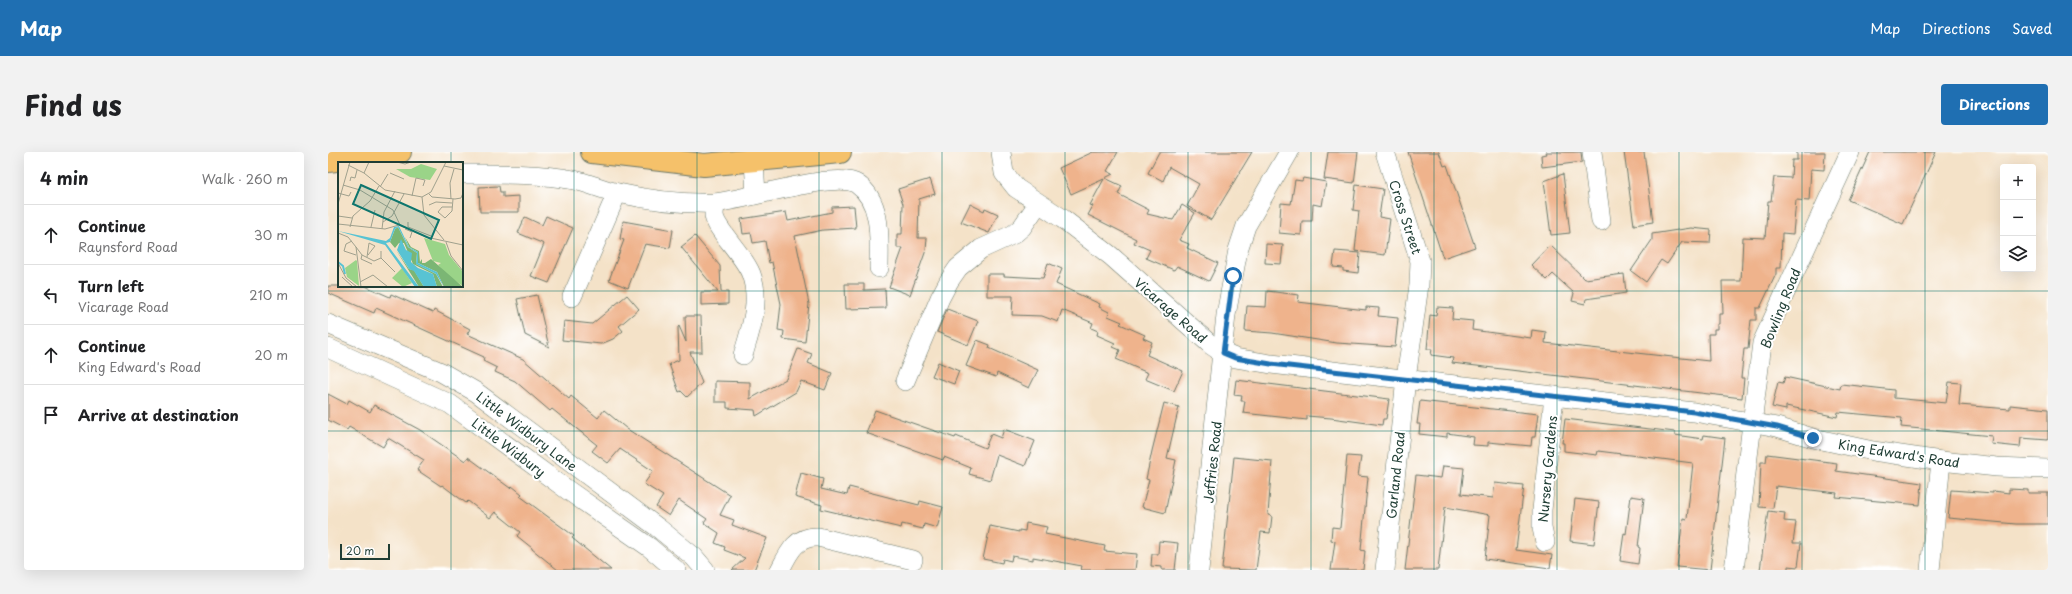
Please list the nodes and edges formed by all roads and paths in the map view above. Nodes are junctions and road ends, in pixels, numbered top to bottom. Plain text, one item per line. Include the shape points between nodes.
1 (400, 152) edge
2 (592, 152) edge
3 (840, 152) edge
4 (1001, 152) edge
5 (1289, 152) edge
6 (1385, 152) edge
7 (1592, 152) edge
8 (1850, 152) edge
9 (328, 161) edge
10 (754, 161) junction
11 (463, 174) edge
12 (617, 193) junction
13 (756, 194) junction
14 (715, 203) junction
15 (1038, 204) junction
16 (1601, 221) dead end
17 (879, 268) dead end
18 (572, 297) dead end
19 (328, 324) edge
20 (328, 348) edge
21 (1223, 353) junction
22 (743, 355) dead end
23 (1406, 379) junction
24 (906, 381) dead end
25 (1554, 396) junction
26 (1752, 422) junction
27 (1941, 461) junction
28 (2048, 469) edge
29 (1545, 542) dead end
30 (913, 560) dead end
31 (676, 570) edge
32 (705, 570) edge
33 (780, 570) edge
34 (1200, 570) edge
35 (1385, 570) edge
36 (1734, 570) edge
37 (1930, 570) edge

1 - 9 main road
2 - 10 main road via 704,165
3 - 10 main road
4 - 15 street, Vicarage Road via 1002,167 1009,181
5 - 21 street, Jeffries Road via 1256,206 1244,232 1233,276
6 - 23 street, Cross Street via 1420,261
7 - 16 street
8 - 26 street, Bowling Road via 1762,342
10 - 13 street
11 - 12 street via 518,174 574,180
12 - 14 street via 660,201
12 - 18 street
13 - 14 street
13 - 17 street via 827,181 851,181 857,184 864,191 876,215 879,228
14 - 22 street via 714,216 717,223 743,257 754,286 755,308
15 - 21 street, Vicarage Road via 1063,219 1111,256 1198,334
15 - 24 street via 1014,234 981,249 958,268 949,281
19 - 32 street, Little Widbury Lane via 441,372 476,392 657,527 694,557
20 - 31 street, Little Widbury via 450,404 649,547
21 - 23 street, Vicarage Road via 1248,361
21 - 34 street, Jeffries Road
23 - 25 street, Vicarage Road
23 - 35 street, Garland Road
25 - 26 street, Vicarage Road via 1694,412
25 - 29 street, Nursery Gardens via 1542,510
26 - 27 street, King Edward's Road via 1866,449
26 - 36 street, Bowling Road
27 - 28 street, King Edward's Road
27 - 37 street
30 - 33 street via 809,536 795,544

